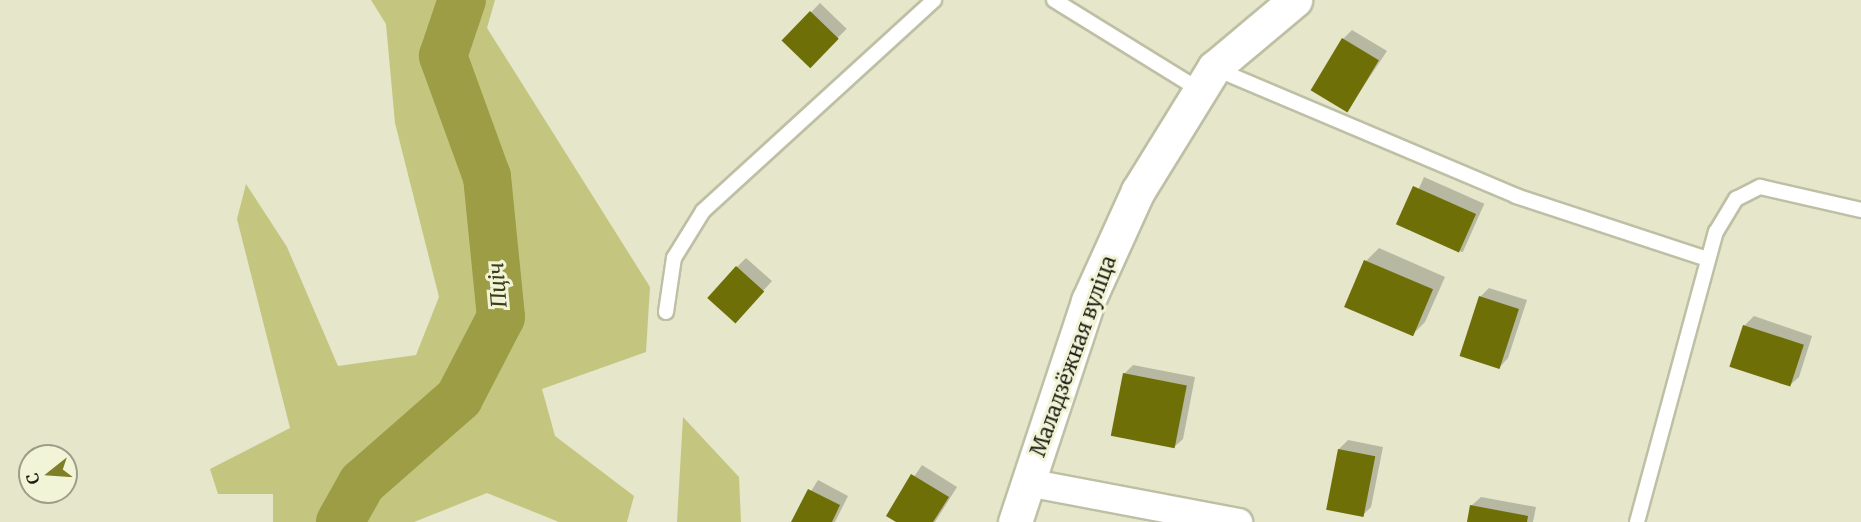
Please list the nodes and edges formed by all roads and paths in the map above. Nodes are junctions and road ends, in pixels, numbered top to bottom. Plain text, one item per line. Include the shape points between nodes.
1 (934, 0) edge
2 (1054, 0) edge
3 (1295, 0) edge
4 (1206, 78) junction
5 (1861, 210) edge
6 (1708, 259) junction
7 (666, 312) dead end
8 (1027, 482) junction
9 (1016, 522) edge
10 (1239, 522) edge
11 (1637, 522) edge

1 - 7 lane via 704,211 674,258
2 - 4 lane
3 - 4 street, Маладзёжная вуліца
4 - 6 lane via 1516,195
4 - 8 street, Маладзёжная вуліца via 1138,191 1089,301
5 - 6 lane via 1760,188 1736,199 1716,232
6 - 11 lane
8 - 9 street, Маладзёжная вуліца
8 - 10 street

